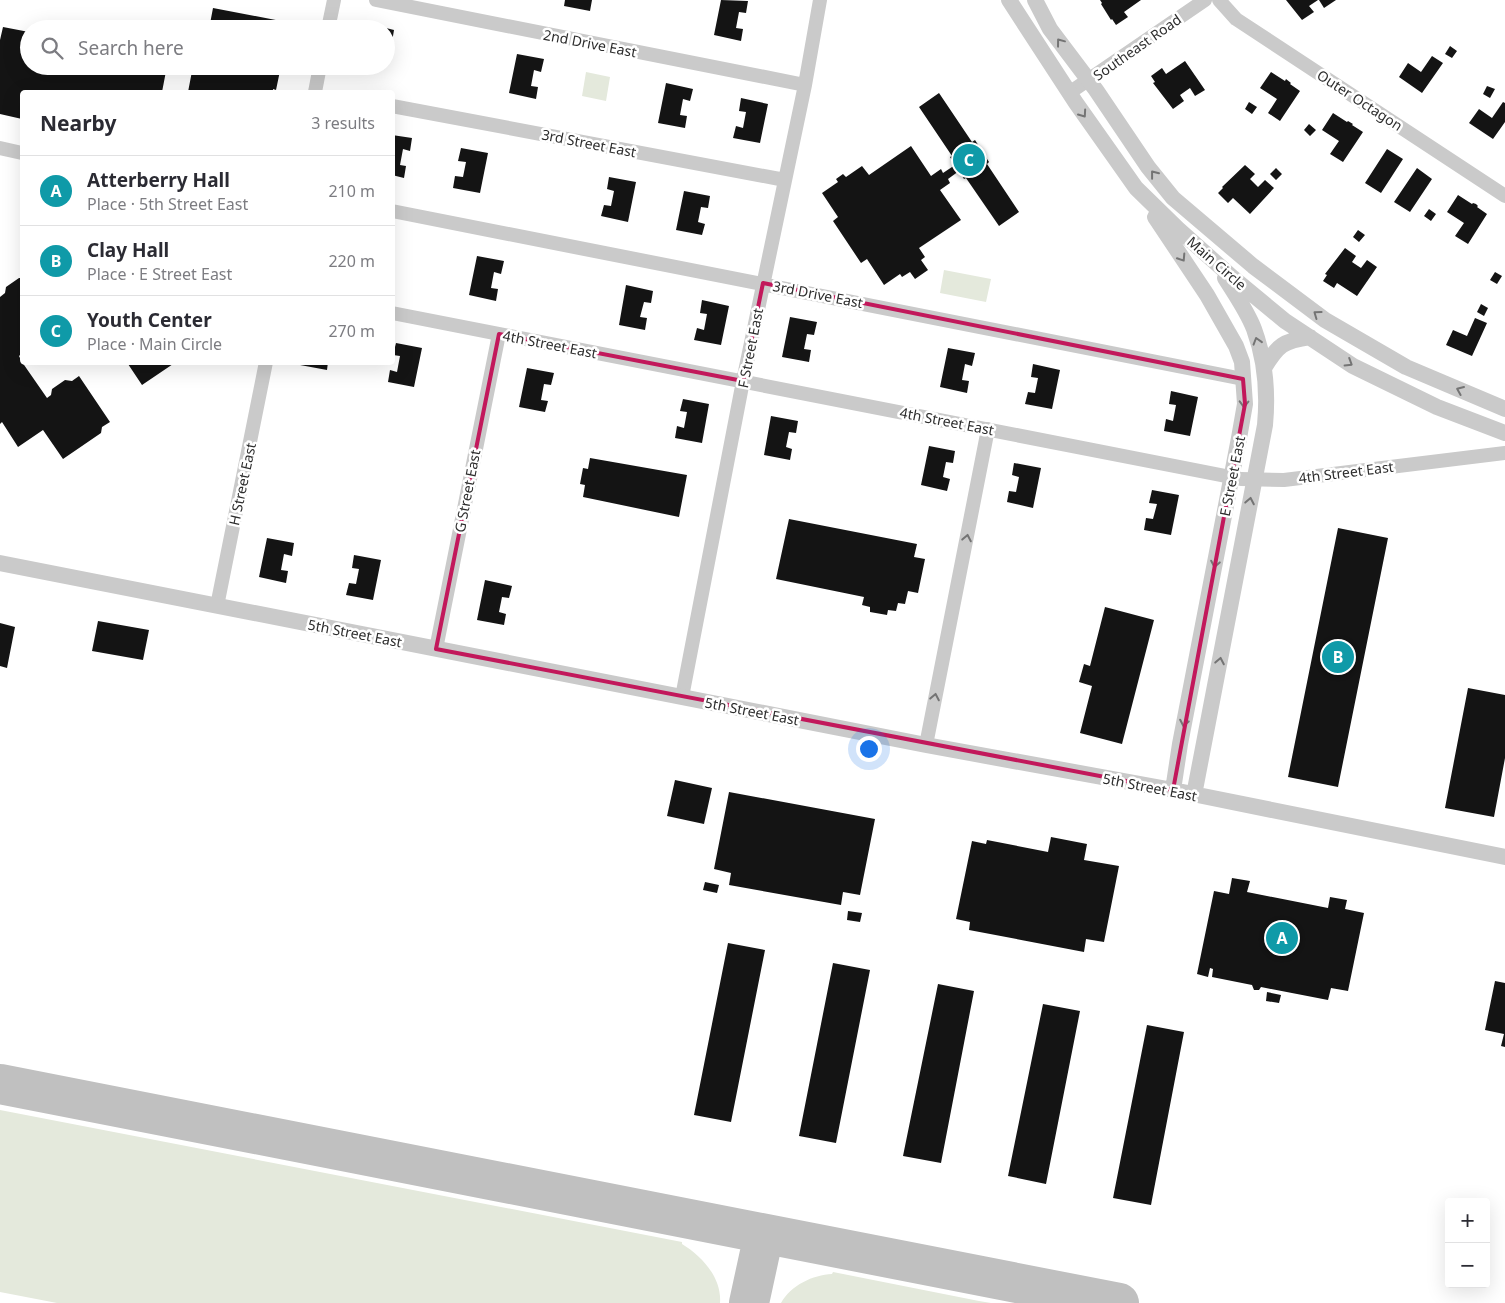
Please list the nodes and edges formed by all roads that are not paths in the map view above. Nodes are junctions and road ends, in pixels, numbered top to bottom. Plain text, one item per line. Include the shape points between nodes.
1 (334, 0) edge
2 (376, 0) edge
3 (820, 0) edge
4 (1009, 0) edge
5 (1035, 0) edge
6 (1205, 0) edge
7 (1219, 0) edge
8 (330, 20) edge
9 (319, 75) edge
10 (1090, 81) junction
11 (805, 86) junction
12 (317, 90) edge
13 (1069, 93) junction
14 (395, 107) edge
15 (0, 148) edge
16 (20, 153) edge
17 (785, 180) junction
18 (1136, 188) junction
19 (1505, 196) edge
20 (1172, 198) junction
21 (395, 212) edge
22 (1214, 261) junction
23 (763, 283) junction
24 (395, 314) edge
25 (499, 334) junction
26 (1310, 337) junction
27 (265, 365) edge
28 (1264, 368) junction
29 (1243, 379) junction
30 (744, 382) junction
31 (1505, 409) edge
32 (988, 429) junction
33 (1505, 433) edge
34 (1505, 452) edge
35 (1232, 478) junction
36 (1254, 480) junction
37 (0, 563) edge
38 (217, 606) junction
39 (436, 649) junction
40 (682, 697) junction
41 (926, 745) junction
42 (1173, 790) junction
43 (1194, 795) junction
44 (1505, 857) edge

1 - 8 street
2 - 11 street, 2nd Drive East
3 - 11 street, F Street East
4 - 13 street, Main Circle
10 -> 5 street, Main Circle via 1050,29
6 - 10 street, Southeast Road
7 - 19 street, Outer Octagon via 1236,19
9 - 12 street
10 - 13 street, Southeast Road
20 -> 10 street, Main Circle
11 - 17 street, F Street East
13 -> 18 street, Main Circle
14 - 17 street, 3rd Street East
15 - 16 street
17 - 23 street, F Street East
18 - 22 street, Main Circle
18 -> 29 street, E Street East via 1226,326 1242,362
20 - 22 street, E Street East
31 -> 20 street, Main Circle via 1406,367 1325,320 1253,266
21 - 23 street, 3rd Drive East
22 - 26 street, Main Circle via 1285,321
28 -> 22 street, E Street East via 1253,328
23 - 29 street, 3rd Drive East
23 - 30 street, F Street East
24 - 25 street, 4th Street East
25 - 30 street, 4th Street East
25 - 39 street, G Street East
26 - 28 street via 1292,340 1275,350
26 -> 33 street, Main Circle via 1353,366 1436,408
27 - 38 street, H Street East
28 - 36 street, E Street East via 1267,408
29 -> 35 street, E Street East via 1245,404
30 - 32 street, 4th Street East
30 - 40 street, F Street East
32 - 35 street, 4th Street East
41 -> 32 street
34 - 36 street, 4th Street East via 1284,480
35 - 36 street, 4th Street East
35 -> 42 street, E Street East
43 -> 36 street, E Street East
37 - 38 street, 5th Street East
38 - 39 street, 5th Street East
39 - 40 street, 5th Street East
40 - 41 street, 5th Street East
41 - 42 street, 5th Street East
42 - 43 street, 5th Street East
43 - 44 street, 5th Street East

